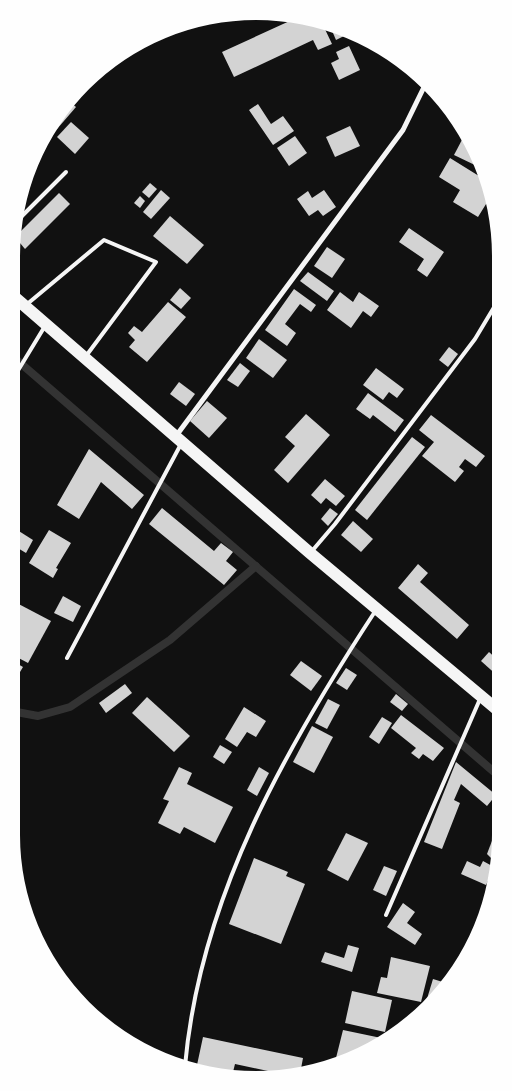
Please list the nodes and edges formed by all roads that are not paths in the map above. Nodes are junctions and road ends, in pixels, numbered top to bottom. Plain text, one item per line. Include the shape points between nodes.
1 (423, 89) edge
2 (66, 172) dead end
3 (24, 214) edge
4 (20, 302) edge
5 (25, 306) junction
6 (492, 311) edge
7 (46, 324) junction
8 (85, 358) junction
9 (20, 367) edge
10 (179, 439) junction
11 (310, 553) junction
12 (377, 609) junction
13 (67, 658) dead end
14 (481, 695) junction
15 (492, 705) edge
16 (386, 915) dead end
17 (186, 1060) edge

1 - 10 street via 403,130
2 - 3 lane
4 - 5 main road
5 - 7 main road
5 - 8 lane via 104,240 156,262
6 - 11 lane via 475,339
7 - 8 main road
7 - 9 lane
8 - 10 main road
10 - 11 main road
10 - 13 lane
11 - 12 main road
12 - 14 main road
12 - 17 lane via 324,690 255,820 221,903 197,990
14 - 15 main road
14 - 16 lane

